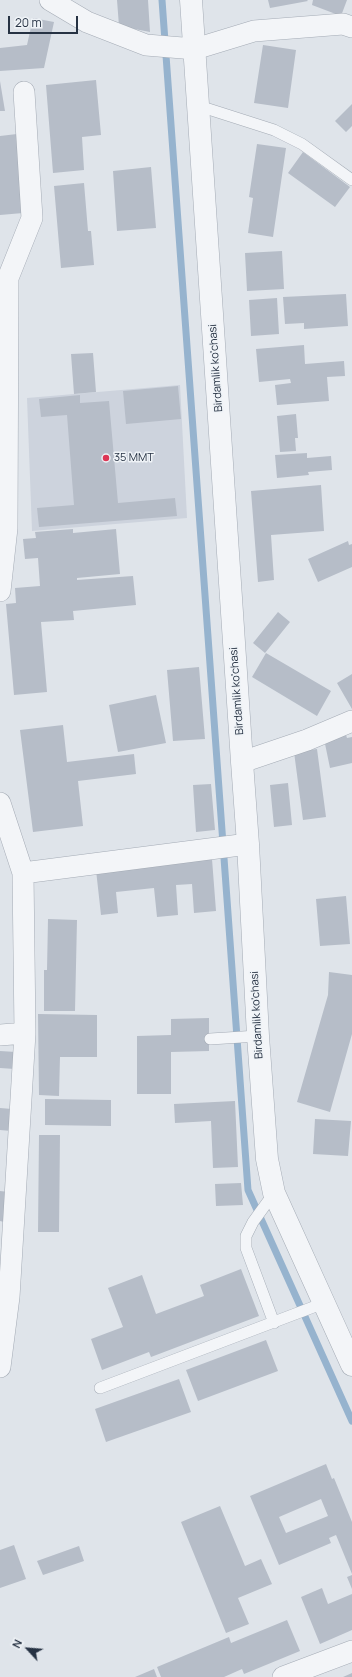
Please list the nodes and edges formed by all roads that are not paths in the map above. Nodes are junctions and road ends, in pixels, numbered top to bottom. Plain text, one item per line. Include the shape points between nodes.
1 (50, 0) edge
2 (191, 0) edge
3 (352, 27) edge
4 (195, 49) junction
5 (24, 92) dead end
6 (199, 106) junction
7 (352, 180) edge
8 (4, 278) edge
9 (0, 591) edge
10 (352, 721) edge
11 (242, 762) junction
12 (0, 803) edge
13 (248, 844) junction
14 (23, 873) junction
15 (25, 1033) junction
16 (0, 1035) edge
17 (258, 1036) junction
18 (210, 1039) dead end
19 (274, 1194) junction
20 (324, 1304) junction
21 (274, 1323) junction
22 (352, 1365) edge
23 (0, 1368) edge
24 (100, 1388) dead end
25 (352, 1651) edge
26 (283, 1677) edge

1 - 4 street via 87,22 146,45
2 - 4 street, Birdamlik ko'chasi
3 - 4 street via 343,24 254,31
4 - 6 street, Birdamlik ko'chasi
5 - 8 street via 32,218
6 - 7 lane via 274,130 302,144
6 - 11 street, Birdamlik ko'chasi
8 - 9 street via 7,528
10 - 11 street via 307,740
11 - 13 street, Birdamlik ko'chasi
12 - 14 street
13 - 14 street
13 - 17 street, Birdamlik ko'chasi
14 - 15 street
15 - 16 street
15 - 23 street via 9,1297
17 - 18 lane
17 - 19 street, Birdamlik ko'chasi via 267,1159
19 - 20 street, Birdamlik ko'chasi
19 - 21 lane via 246,1236 246,1248
20 - 21 lane
20 - 22 street, Birdamlik ko'chasi
21 - 24 lane
25 - 26 street

